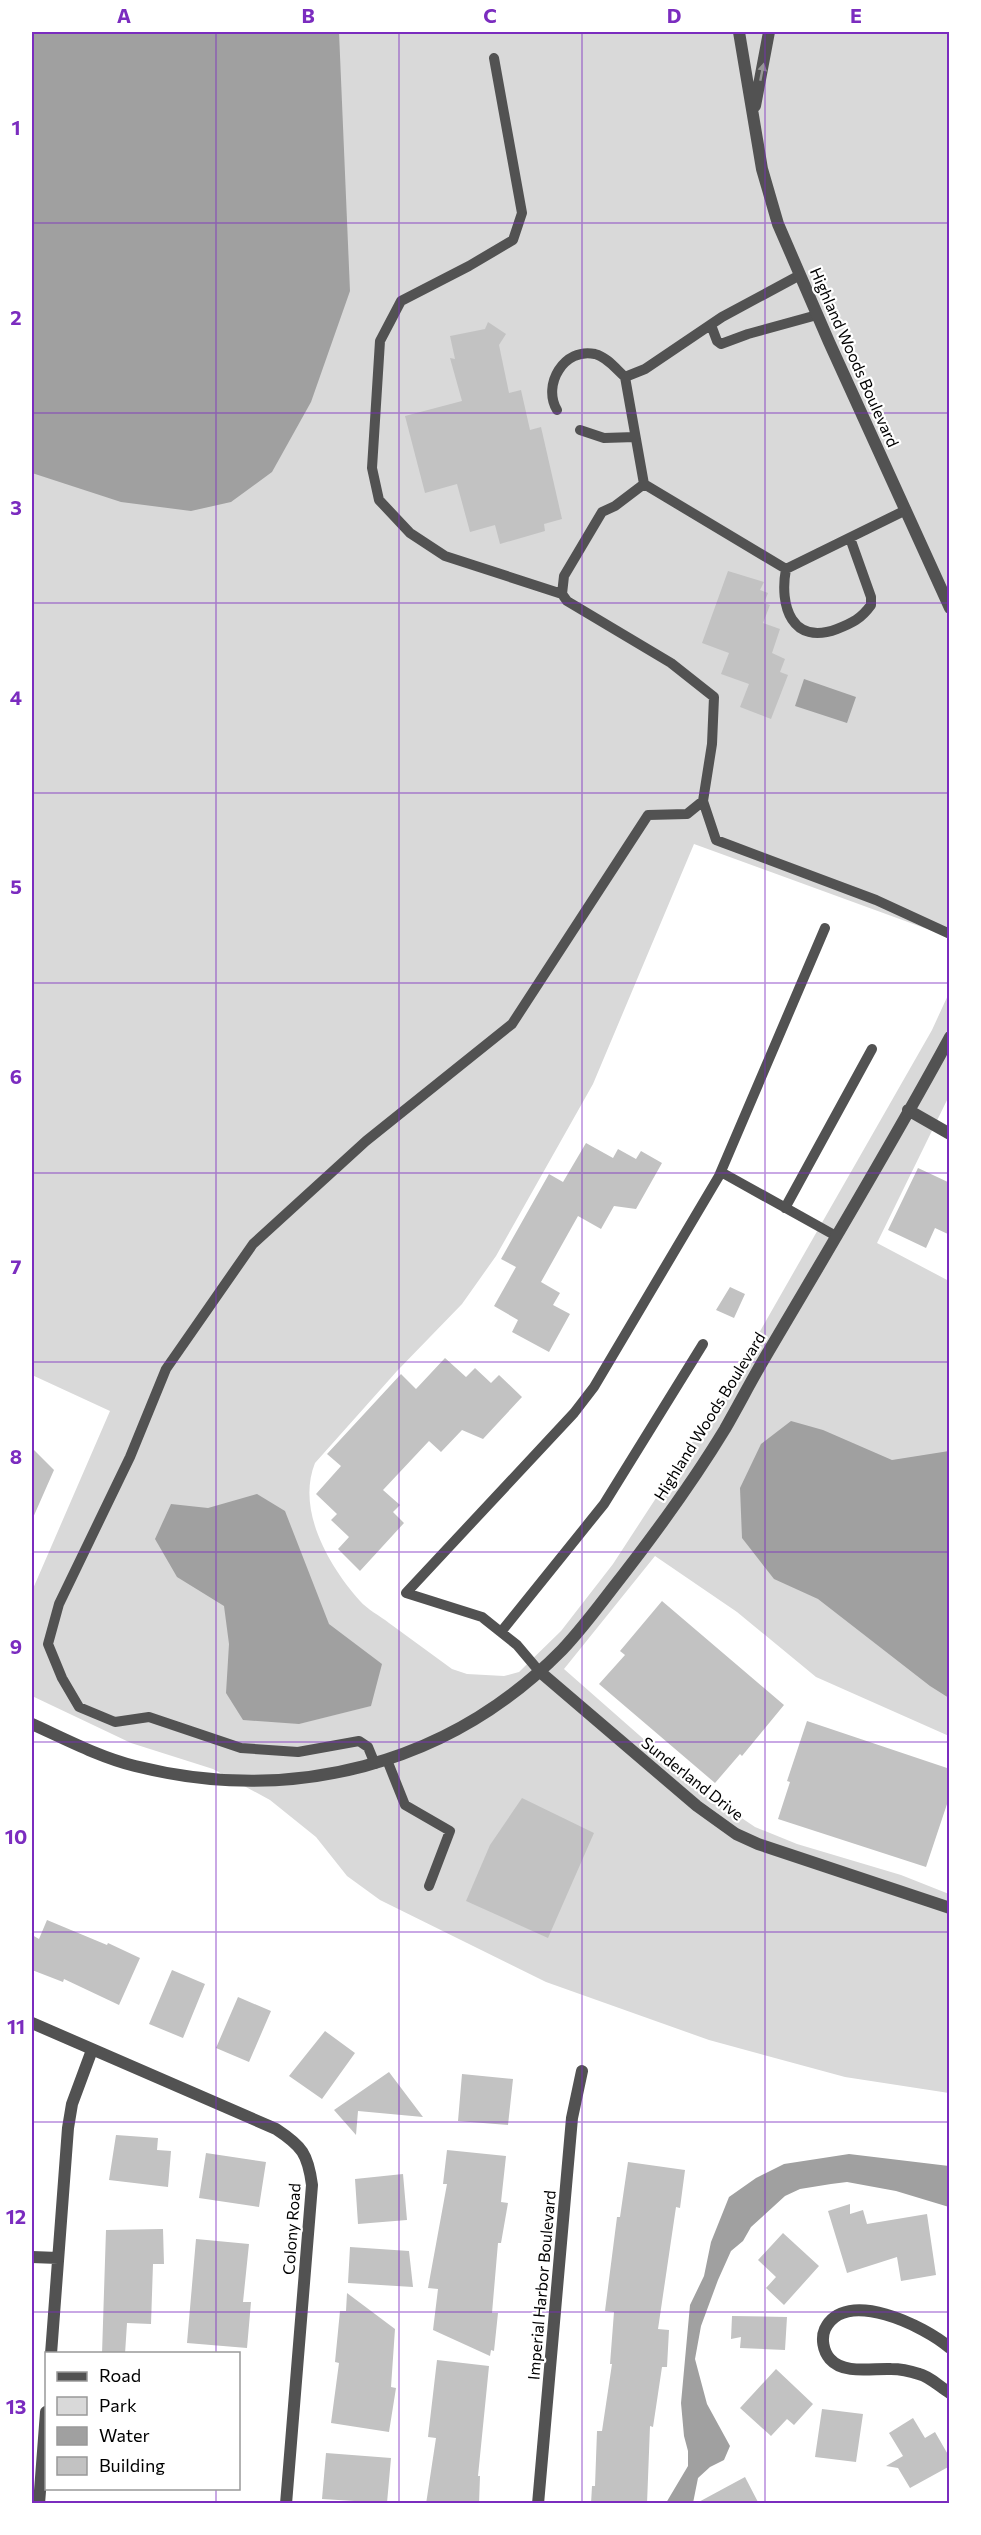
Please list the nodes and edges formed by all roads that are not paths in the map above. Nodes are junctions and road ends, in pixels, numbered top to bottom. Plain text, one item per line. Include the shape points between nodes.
1 (739, 32) edge
2 (769, 32) edge
3 (494, 58) dead end
4 (754, 113) junction
5 (800, 275) junction
6 (817, 315) junction
7 (711, 325) junction
8 (625, 377) junction
9 (557, 410) dead end
10 (579, 430) dead end
11 (635, 437) junction
12 (644, 484) junction
13 (906, 510) junction
14 (850, 538) junction
15 (786, 568) junction
16 (562, 594) junction
17 (950, 608) edge
18 (703, 801) junction
19 (825, 928) dead end
20 (950, 934) edge
21 (950, 1037) edge
22 (872, 1049) dead end
23 (908, 1110) junction
24 (950, 1134) edge
25 (721, 1172) junction
26 (785, 1208) junction
27 (836, 1236) junction
28 (703, 1344) dead end
29 (501, 1632) junction
30 (539, 1671) junction
31 (32, 1724) edge
32 (387, 1760) junction
33 (375, 1764) junction
34 (429, 1886) dead end
35 (950, 1908) edge
36 (32, 2024) edge
37 (92, 2050) junction
38 (582, 2071) dead end
39 (32, 2257) edge
40 (58, 2258) junction
41 (950, 2348) edge
42 (51, 2352) edge
43 (950, 2393) edge
44 (45, 2425) edge
45 (39, 2504) edge
46 (286, 2504) edge
47 (538, 2504) edge

1 - 4 street, Highland Woods Boulevard
4 -> 2 street, Highland Woods Boulevard
3 - 16 lane via 522,213 513,240 401,301 380,341 372,468 380,500 410,532 445,556
4 - 5 street, Highland Woods Boulevard via 769,196
5 - 6 street, Highland Woods Boulevard
5 - 7 lane
6 - 7 lane via 721,344
6 - 13 street, Highland Woods Boulevard
7 - 8 lane via 645,369
8 - 9 lane via 604,358 593,354 568,360 553,380 551,392
8 - 11 lane
10 - 11 lane via 604,438
11 - 12 lane
12 - 15 lane
12 - 16 lane via 602,512 564,576
13 - 14 lane
13 - 17 street, Highland Woods Boulevard
14 - 15 lane
14 - 15 lane via 871,597 871,605 858,621 827,633 802,631 793,624 783,592
16 - 18 lane via 567,601 671,663 714,697
18 - 20 lane via 716,840 876,900
18 - 33 lane via 687,814 648,815 512,1024 366,1141 253,1245 166,1369 130,1457 59,1604 48,1644 79,1707 115,1722 149,1717 241,1748 298,1752 359,1741 368,1747
19 - 25 lane
21 - 23 street, Highland Woods Boulevard
22 - 26 lane
23 - 24 street
23 - 27 street, Highland Woods Boulevard
25 - 26 lane
25 - 29 lane via 594,1387 406,1593 482,1617
26 - 27 lane
27 - 30 street, Highland Woods Boulevard via 724,1430 674,1506 579,1631
28 - 29 lane via 604,1504
29 - 30 lane
30 - 32 street, Highland Woods Boulevard via 486,1713 422,1747
30 - 35 street, Sunderland Drive via 697,1806 736,1834
31 - 33 street via 108,1758 208,1780 280,1782
32 - 33 street
32 - 34 lane via 405,1805 450,1831
36 - 37 street, Colony Road
37 - 40 street via 72,2104
37 - 46 street, Colony Road via 276,2128 296,2142 309,2161 312,2185
38 - 47 street, Imperial Harbor Boulevard via 572,2118
39 - 40 street
40 - 42 street
41 - 43 street via 936,2336 895,2316 850,2309 829,2320 823,2333 824,2348 831,2360 847,2368 921,2374
44 - 45 street

